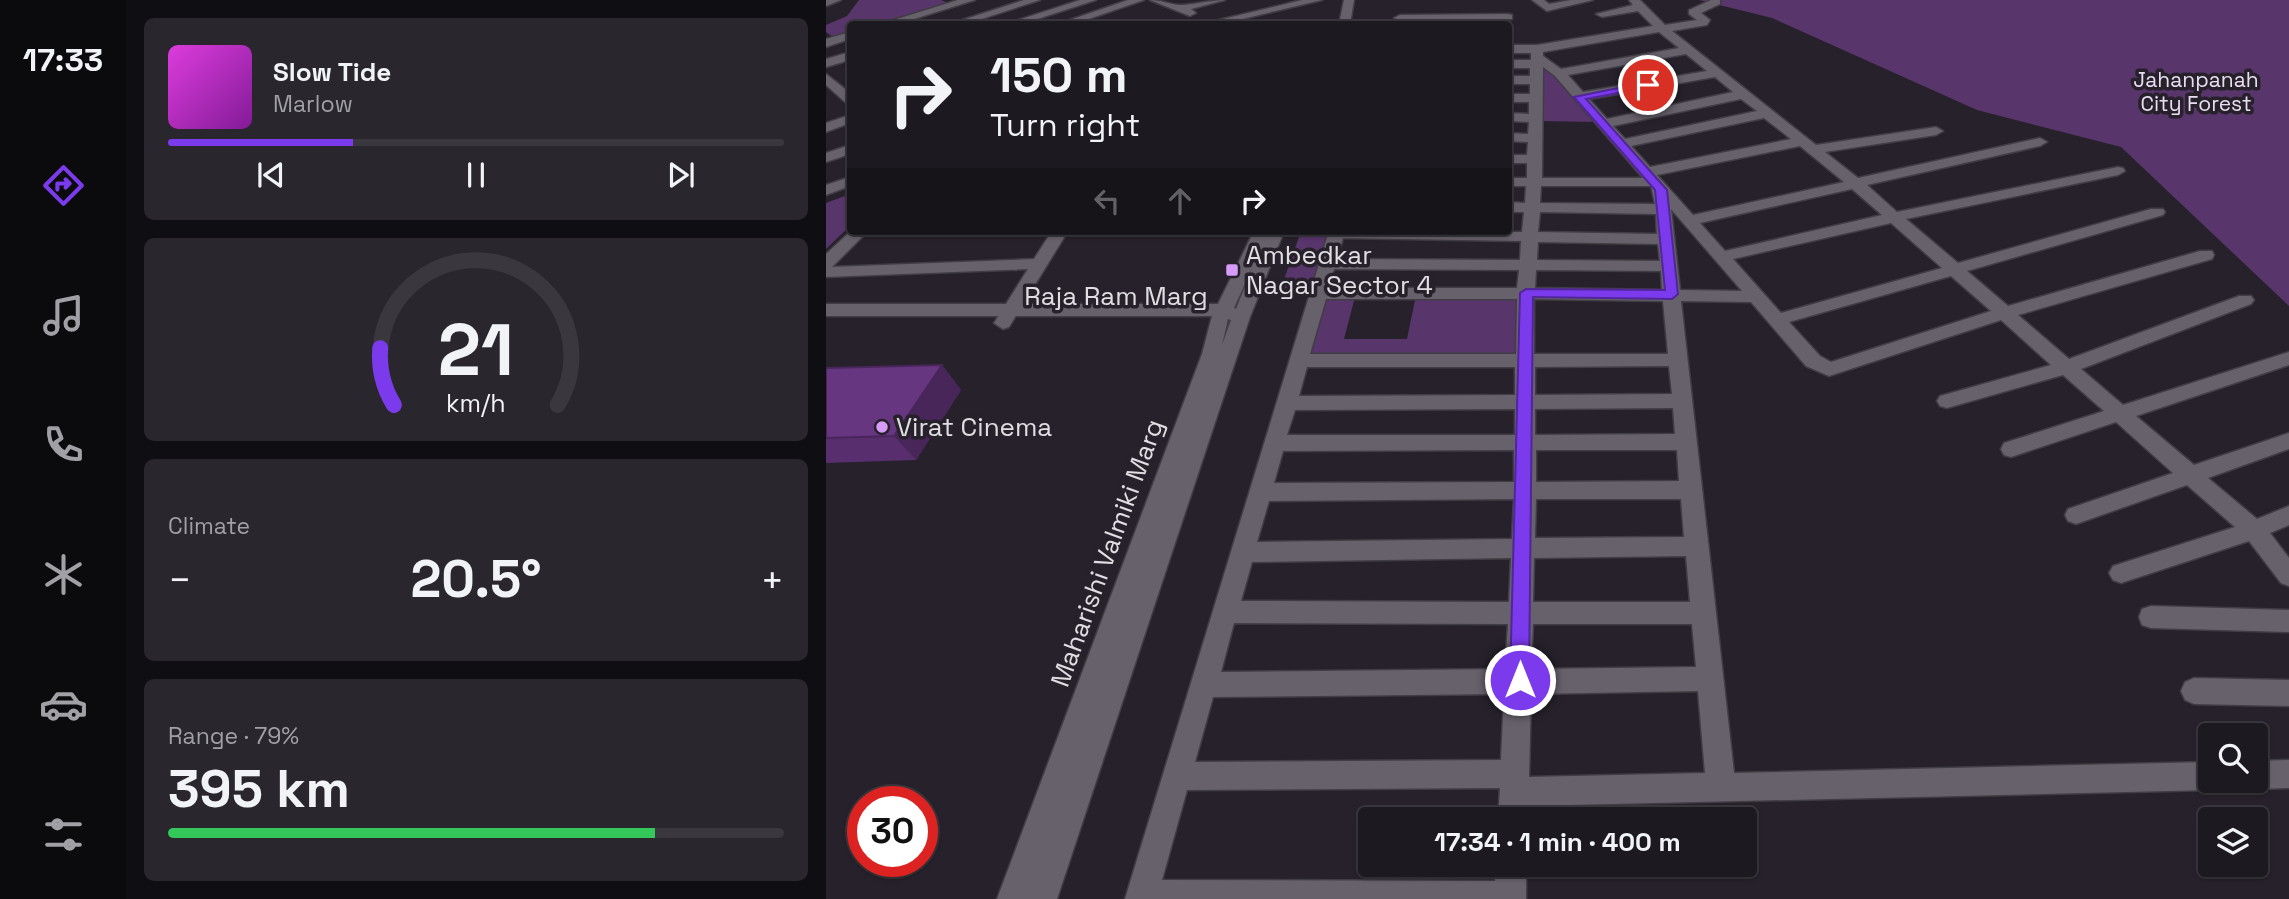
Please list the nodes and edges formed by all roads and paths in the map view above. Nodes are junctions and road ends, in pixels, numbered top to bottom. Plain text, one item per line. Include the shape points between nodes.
1 (836, 0) edge
2 (1035, 0) edge
3 (1091, 0) edge
4 (1139, 0) edge
5 (1155, 0) edge
6 (1220, 0) edge
7 (1317, 0) edge
8 (1349, 0) edge
9 (1360, 0) edge
10 (1536, 0) edge
11 (1588, 0) edge
12 (964, 1) edge
13 (1716, 2) dead end
14 (826, 3) edge
15 (1637, 3) edge
16 (1185, 6) edge
17 (936, 10) junction
18 (994, 13) junction
19 (1602, 14) dead end
20 (898, 21) edge
21 (952, 21) edge
22 (967, 21) edge
23 (1022, 21) edge
24 (1073, 21) edge
25 (1194, 21) edge
26 (1222, 21) edge
27 (1346, 21) edge
28 (1356, 21) edge
29 (1399, 21) edge
30 (1507, 21) edge
31 (1704, 22) junction
32 (1719, 28) dead end
33 (1662, 29) junction
34 (847, 36) edge
35 (826, 43) edge
36 (1688, 50) junction
37 (1512, 54) edge
38 (847, 57) edge
39 (826, 63) edge
40 (1512, 67) edge
41 (1559, 73) junction
42 (1718, 73) junction
43 (847, 76) edge
44 (827, 81) edge
45 (1512, 81) edge
46 (1537, 87) junction
47 (847, 94) edge
48 (1744, 94) junction
49 (847, 96) edge
50 (1512, 96) edge
51 (1579, 97) junction
52 (826, 101) edge
53 (1512, 113) edge
54 (1767, 113) junction
55 (847, 120) edge
56 (1603, 124) junction
57 (826, 128) edge
58 (1512, 131) edge
59 (1936, 131) dead end
60 (2040, 142) dead end
61 (1621, 144) junction
62 (1808, 146) junction
63 (847, 150) edge
64 (826, 158) edge
65 (1512, 159) edge
66 (1533, 159) junction
67 (2118, 171) dead end
68 (847, 181) edge
69 (1512, 182) edge
70 (1534, 182) junction
71 (1857, 185) junction
72 (1656, 188) junction
73 (826, 190) edge
74 (1512, 207) edge
75 (1533, 207) junction
76 (2157, 212) dead end
77 (1894, 217) junction
78 (1689, 221) junction
79 (856, 235) edge
80 (1057, 235) edge
81 (1260, 235) edge
82 (1274, 235) edge
83 (1335, 235) edge
84 (1482, 235) edge
85 (1531, 236) junction
86 (1665, 239) junction
87 (2206, 255) dead end
88 (1722, 257) junction
89 (826, 263) edge
90 (1529, 263) junction
91 (1038, 264) junction
92 (1328, 264) junction
93 (1669, 266) junction
94 (1954, 269) junction
95 (826, 272) edge
96 (1526, 293) junction
97 (1318, 294) junction
98 (1672, 294) junction
99 (1757, 297) junction
100 (2245, 300) dead end
101 (826, 310) edge
102 (2005, 313) junction
103 (1007, 315) junction
104 (1227, 317) junction
105 (1777, 320) junction
106 (826, 324) edge
107 (2289, 358) edge
108 (1525, 360) junction
109 (1678, 360) junction
110 (1298, 361) junction
111 (2066, 367) junction
112 (1682, 401) junction
113 (1947, 401) dead end
114 (1525, 402) junction
115 (1287, 403) junction
116 (2118, 412) junction
117 (2289, 441) edge
118 (1686, 442) junction
119 (1274, 443) junction
120 (1525, 443) junction
121 (2011, 449) dead end
122 (2188, 474) junction
123 (1525, 490) junction
124 (1691, 490) junction
125 (1261, 492) junction
126 (2076, 515) dead end
127 (2289, 515) edge
128 (2253, 530) junction
129 (1697, 546) junction
130 (1522, 548) junction
131 (1243, 552) junction
132 (2121, 573) dead end
133 (2289, 576) edge
134 (1226, 612) junction
135 (1520, 612) junction
136 (1704, 613) junction
137 (2151, 617) dead end
138 (2289, 621) edge
139 (1710, 679) junction
140 (1520, 680) junction
141 (1204, 685) junction
142 (2194, 691) dead end
143 (2289, 693) edge
144 (2289, 774) edge
145 (2268, 775) edge
146 (1177, 776) junction
147 (2198, 776) edge
148 (1721, 787) junction
149 (1514, 795) edge
150 (1511, 877) edge
151 (1142, 897) edge
152 (1510, 898) edge
153 (1013, 899) edge
154 (1041, 899) edge

1 - 14 street
2 - 18 street
3 - 23 street
4 - 24 street
5 - 16 street
6 - 16 street
7 - 26 street
8 - 27 street
9 - 28 street
10 - 11 street via 1547,8
12 - 17 street
12 - 18 street
13 - 31 street via 1693,12
15 - 19 street
15 - 33 street
16 - 25 street
17 - 20 street
17 - 21 street
18 - 22 street
29 - 30 street
31 - 32 street
31 - 33 street
33 - 36 street
33 - 46 street
34 - 35 street
36 - 41 street
36 - 42 street
37 - 46 street
38 - 39 street
40 - 46 street
41 - 46 street
41 - 51 street
42 - 48 street
42 - 51 street
43 - 44 street
44 - 47 street
45 - 46 street
46 - 50 street
46 - 53 street
46 - 58 street
46 - 66 street
48 - 54 street
48 - 56 street
49 - 52 street
51 - 56 street
54 - 61 street
54 - 62 street
55 - 57 street
56 - 61 street
59 - 62 street
60 - 71 street
61 - 72 street
62 - 71 street
62 - 72 street
63 - 64 street
65 - 66 street
66 - 70 street
67 - 77 street
68 - 73 street
69 - 70 street
70 - 72 street
70 - 75 street
71 - 77 street
71 - 78 street
72 - 75 street
72 - 78 street
72 - 86 street
74 - 75 street
75 - 85 street
76 - 94 street
77 - 88 street
77 - 94 street
78 - 88 street
79 - 89 street
80 - 91 street
81 - 104 street, Maharishi Valmiki Marg
82 - 104 street, Maharishi Valmiki Marg
83 - 92 street
84 - 85 street
85 - 86 street
85 - 90 street
86 - 93 street
87 - 102 street
88 - 99 street
90 - 92 street
90 - 93 street
90 - 96 street
91 - 95 street
91 - 103 street
92 - 97 street
93 - 98 street
94 - 102 street
94 - 105 street
96 - 97 street
96 - 98 street
96 - 108 street
97 - 110 street
98 - 99 street
98 - 109 street
99 - 105 street
100 - 111 street
101 - 103 street, Raja Ram Marg
102 - 105 street via 1829,369 1813,361
102 - 111 street
103 - 104 street, Raja Ram Marg
103 - 106 street, Raja Ram Marg
104 - 153 street, Maharishi Valmiki Marg
104 - 154 street, Maharishi Valmiki Marg
107 - 116 street
108 - 109 street
108 - 110 street
108 - 114 street
109 - 112 street
110 - 115 street
111 - 113 street
111 - 116 street
112 - 114 street
112 - 118 street
114 - 115 street
114 - 120 street
115 - 119 street
116 - 121 street
116 - 122 street
117 - 122 street
118 - 120 street
118 - 124 street
119 - 120 street
119 - 125 street
120 - 123 street
122 - 126 street
122 - 128 street
123 - 124 street
123 - 125 street
123 - 130 street
124 - 129 street
125 - 131 street
127 - 128 street
128 - 132 street
128 - 133 street
129 - 130 street
129 - 136 street
130 - 131 street
130 - 135 street
131 - 134 street
134 - 135 street
134 - 141 street
135 - 136 street
135 - 140 street
136 - 139 street
137 - 138 street
139 - 140 street
139 - 148 street
140 - 141 street
140 - 149 street
141 - 146 street
142 - 143 street
144 - 145 street
146 - 149 street
146 - 151 street
147 - 148 street
148 - 149 street
150 - 152 street
151 - 152 street

